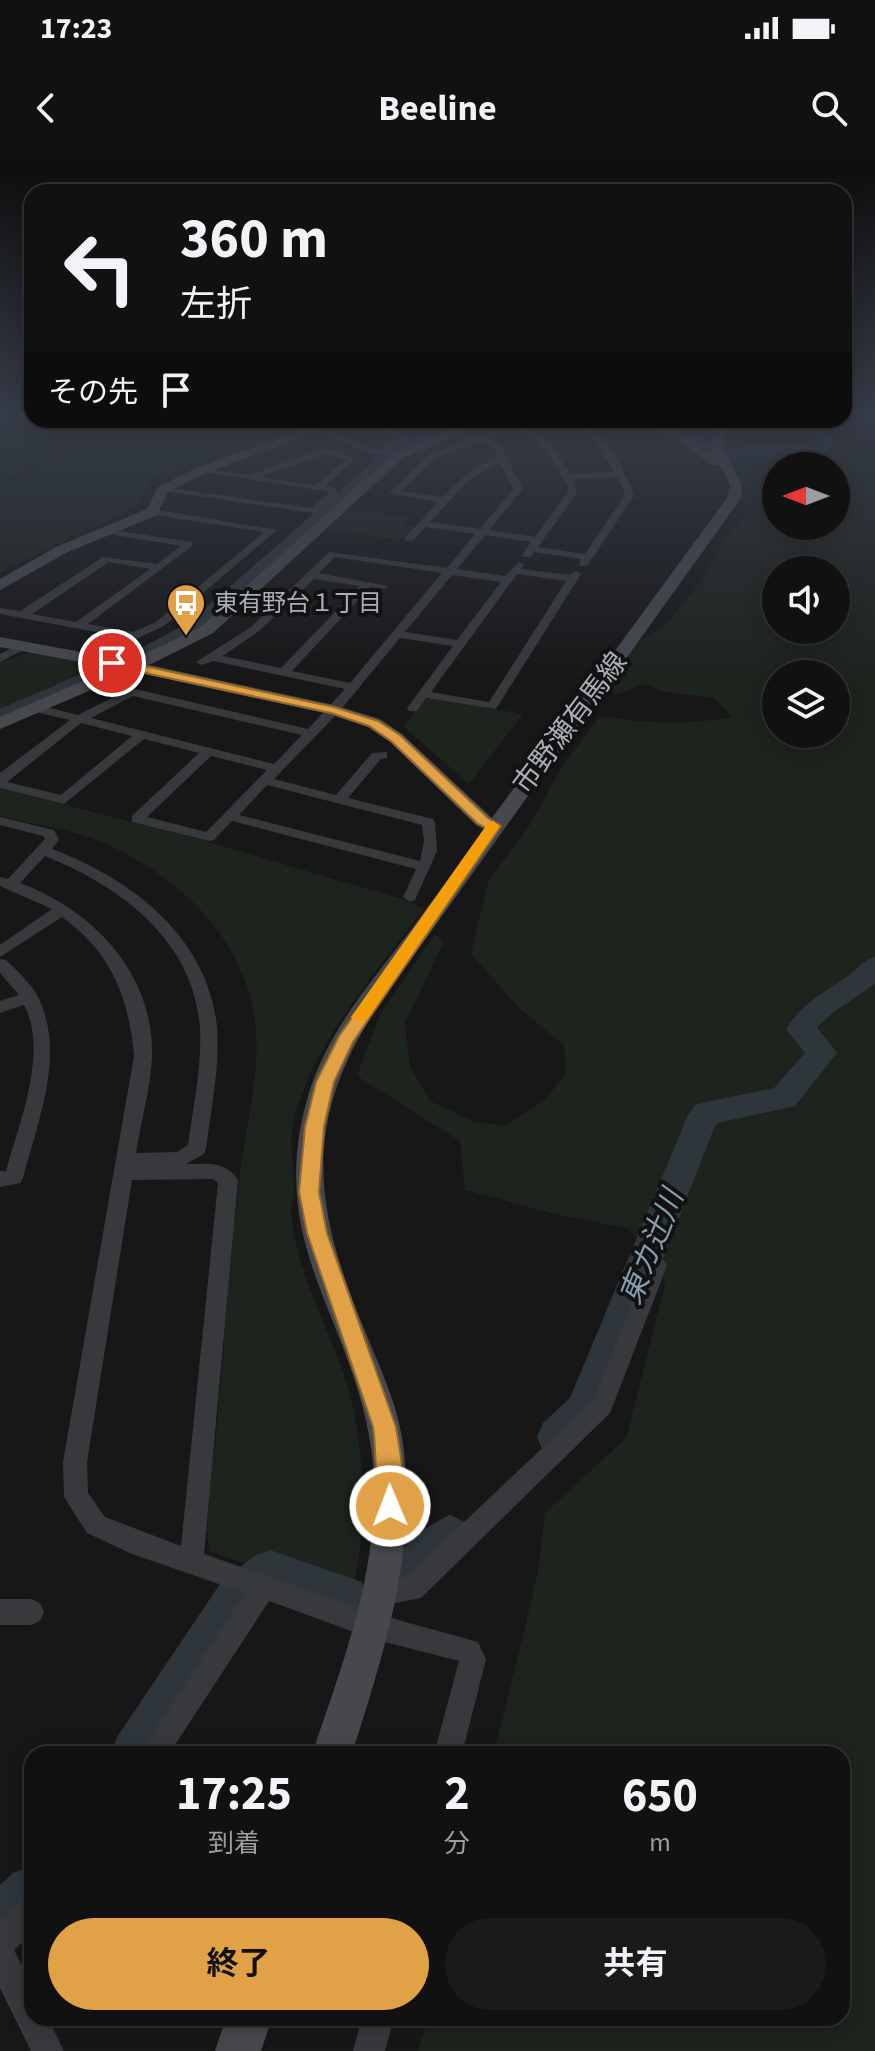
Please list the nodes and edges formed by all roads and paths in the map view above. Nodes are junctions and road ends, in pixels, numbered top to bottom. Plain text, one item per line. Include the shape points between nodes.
1 (157, 501) edge
2 (242, 501) edge
3 (327, 501) edge
4 (348, 501) edge
5 (446, 501) edge
6 (508, 501) edge
7 (566, 501) edge
8 (625, 501) edge
9 (732, 501) edge
10 (152, 512) junction
11 (425, 524) junction
12 (108, 531) junction
13 (482, 532) junction
14 (532, 548) junction
15 (389, 562) junction
16 (159, 567) junction
17 (580, 569) junction
18 (449, 572) junction
19 (514, 572) junction
20 (310, 575) junction
21 (367, 584) junction
22 (0, 585) edge
23 (383, 586) dead end
24 (0, 611) edge
25 (22, 615) junction
26 (79, 625) junction
27 (397, 634) junction
28 (136, 636) junction
29 (0, 642) edge
30 (459, 644) junction
31 (25, 646) junction
32 (87, 658) junction
33 (0, 659) edge
34 (132, 667) junction
35 (284, 672) junction
36 (353, 687) junction
37 (422, 694) junction
38 (35, 708) junction
39 (413, 708) dead end
40 (334, 710) junction
41 (78, 720) junction
42 (0, 724) edge
43 (310, 733) junction
44 (141, 735) junction
45 (209, 751) junction
46 (382, 755) dead end
47 (275, 768) junction
48 (266, 781) junction
49 (340, 798) junction
50 (231, 817) junction
51 (0, 821) edge
52 (494, 826) junction
53 (44, 851) junction
54 (424, 867) junction
55 (5, 882) edge
56 (410, 897) dead end
57 (63, 909) junction
58 (0, 952) edge
59 (0, 964) edge
60 (30, 997) junction
61 (0, 1007) edge
62 (124, 1166) junction
63 (0, 1179) edge
64 (657, 1266) dead end
65 (191, 1562) junction
66 (264, 1587) junction
67 (380, 1593) junction
68 (0, 1612) edge
69 (31, 1612) dead end
70 (373, 1626) junction
71 (158, 1746) edge
72 (335, 1746) edge
73 (450, 1746) edge
74 (24, 1921) edge
75 (0, 1946) edge
76 (0, 1955) edge
77 (24, 2003) edge
78 (36, 2026) edge
79 (246, 2026) edge
80 (376, 2026) edge
81 (48, 2051) edge
82 (238, 2051) edge
83 (369, 2051) edge

1 - 10 street
2 - 3 street via 311,511
4 - 34 street via 207,630
5 - 11 street
6 - 13 street
7 - 14 street
8 - 17 street
9 - 52 street, 市野瀬有馬線
10 - 12 street
10 - 28 street via 272,530 160,624
11 - 13 street
11 - 15 street
12 - 16 street via 194,542
12 - 22 street via 61,550
13 - 14 street
13 - 18 street
14 - 17 street
15 - 18 street
15 - 20 street via 333,554
16 - 25 street via 107,559
16 - 26 street
17 - 19 street
17 - 37 street via 492,706
18 - 19 street
18 - 27 street
19 - 30 street
20 - 21 street
20 - 35 street via 245,636 208,660
21 - 23 street
21 - 35 street
24 - 25 street
25 - 26 street
26 - 28 street
27 - 30 street
27 - 36 street
28 - 32 street
29 - 31 street
30 - 37 street
31 - 32 street
31 - 33 street
32 - 34 street
34 - 38 street
34 - 40 street
35 - 36 street
36 - 40 street
37 - 39 street
38 - 41 street
38 - 42 street
40 - 43 street
40 - 52 street via 374,723 396,738 481,820
41 - 43 street via 131,692
41 - 44 street
41 - 44 street via 0,784 64,800
43 - 47 street
44 - 45 street
45 - 47 street
45 - 50 street via 137,819 209,837
46 - 49 street
47 - 48 street
48 - 49 street
48 - 50 street
49 - 54 street via 428,822 432,846
50 - 54 street
51 - 53 street via 49,833 52,840
52 - 67 street, 市野瀬有馬線 via 345,1040 325,1082 315,1127 309,1192 317,1233 377,1401 389,1457 390,1522
53 - 55 street
53 - 62 street via 102,878 145,906 176,938 201,984 208,1028 197,1149 180,1159
54 - 56 street
55 - 57 street via 36,892
57 - 58 street
57 - 62 street via 82,921 114,956 142,1022 143,1056
59 - 60 street
60 - 61 street
60 - 63 street via 44,1035 41,1074 13,1178
62 - 65 street via 75,1462 76,1497 96,1525
62 - 65 street via 217,1171 228,1180
64 - 67 street via 602,1406 412,1589
65 - 66 street
66 - 70 street
66 - 71 street
67 - 70 street, 市野瀬有馬線
68 - 69 street
70 - 72 street, 市野瀬有馬線
70 - 73 street via 469,1651 473,1659
74 - 75 street
76 - 77 street
78 - 81 street
79 - 82 street
80 - 83 street

